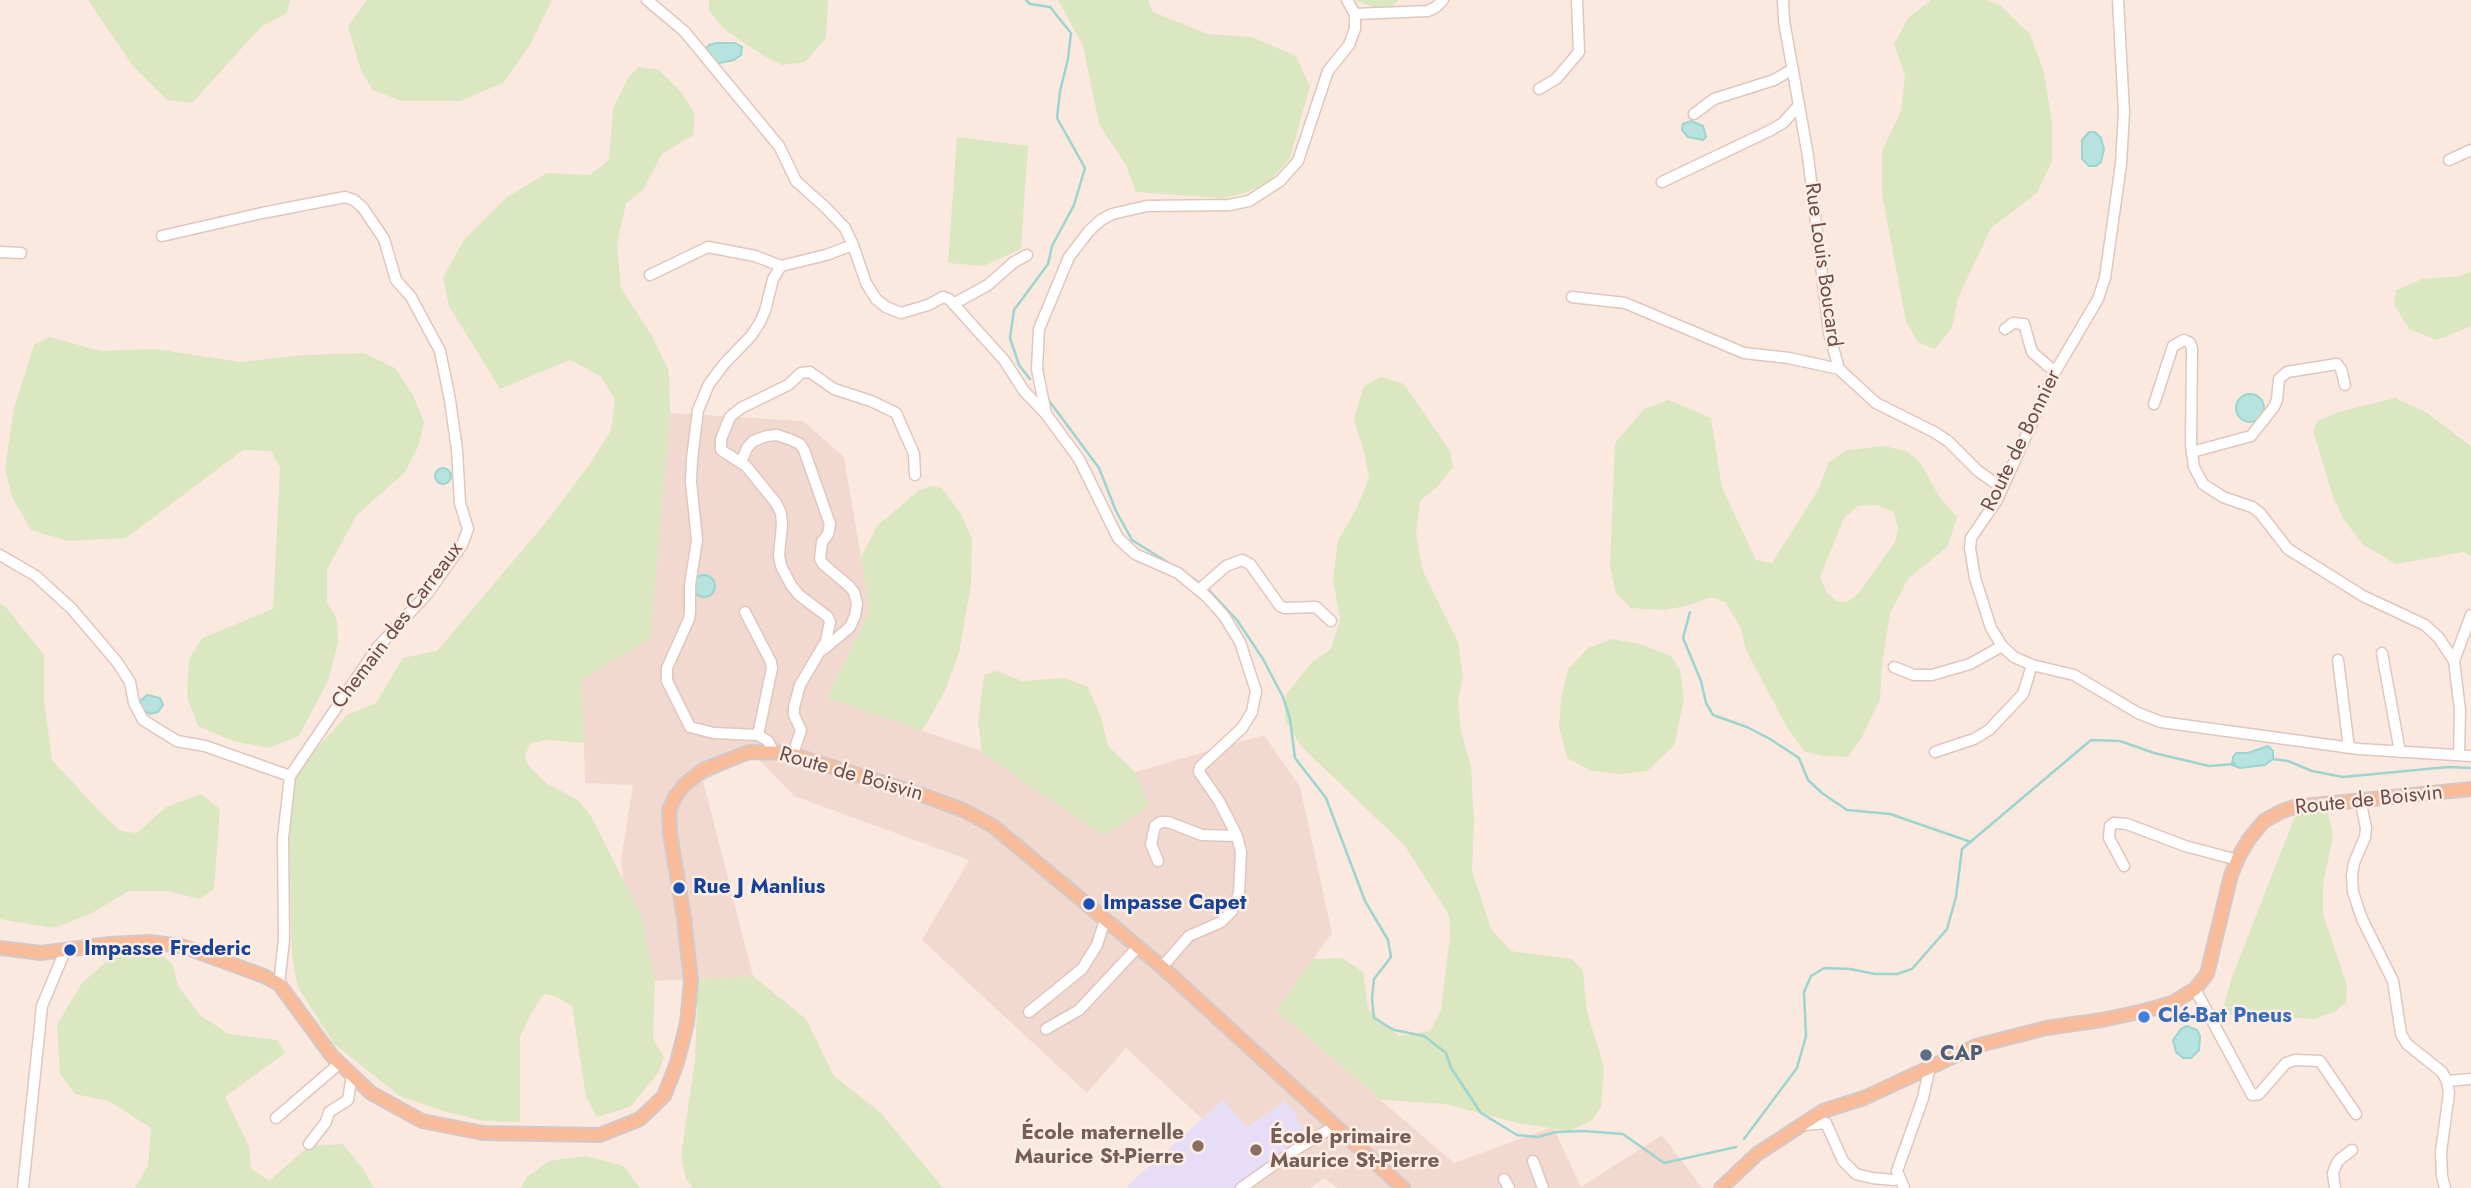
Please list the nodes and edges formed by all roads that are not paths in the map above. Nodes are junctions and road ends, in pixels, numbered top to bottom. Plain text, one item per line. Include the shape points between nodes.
1 (647, 0) edge
2 (1347, 0) edge
3 (1443, 0) edge
4 (1577, 0) edge
5 (1783, 0) edge
6 (2118, 0) edge
7 (1355, 13) junction
8 (1793, 69) junction
9 (1539, 89) dead end
10 (1799, 105) junction
11 (1694, 114) dead end
12 (2471, 150) edge
13 (2449, 160) dead end
14 (1662, 182) dead end
15 (162, 236) dead end
16 (853, 245) junction
17 (0, 252) edge
18 (21, 253) dead end
19 (1027, 254) dead end
20 (781, 266) junction
21 (650, 275) dead end
22 (1572, 297) dead end
23 (955, 303) junction
24 (2005, 329) dead end
25 (1839, 369) junction
26 (2055, 372) junction
27 (2345, 385) dead end
28 (2154, 404) dead end
29 (1046, 414) junction
30 (2192, 452) junction
31 (741, 462) junction
32 (915, 475) dead end
33 (2002, 488) junction
34 (0, 555) edge
35 (1199, 590) junction
36 (745, 612) dead end
37 (2471, 614) edge
38 (1331, 621) dead end
39 (2002, 646) junction
40 (2382, 653) dead end
41 (819, 654) junction
42 (2338, 660) dead end
43 (2454, 661) junction
44 (2032, 665) junction
45 (1894, 667) dead end
46 (758, 735) junction
47 (2349, 748) junction
48 (773, 751) junction
49 (1935, 752) dead end
50 (2400, 752) junction
51 (793, 754) junction
52 (2459, 755) junction
53 (2471, 755) edge
54 (290, 776) junction
55 (2471, 789) edge
56 (2360, 799) junction
57 (1237, 836) junction
58 (2238, 860) junction
59 (1158, 861) dead end
60 (2124, 866) dead end
61 (1105, 920) junction
62 (1138, 947) junction
63 (0, 948) edge
64 (65, 951) junction
65 (1162, 967) junction
66 (279, 984) junction
67 (2195, 989) junction
68 (1028, 1012) dead end
69 (1046, 1029) dead end
70 (340, 1063) junction
71 (1930, 1066) junction
72 (352, 1075) junction
73 (2471, 1079) edge
74 (2447, 1081) junction
75 (2356, 1114) dead end
76 (275, 1118) dead end
77 (1801, 1124) junction
78 (1335, 1126) junction
79 (309, 1144) dead end
80 (2352, 1150) dead end
81 (1533, 1161) dead end
82 (1895, 1180) edge
83 (23, 1188) edge
84 (1241, 1188) edge
85 (1403, 1188) edge
86 (1543, 1188) edge
87 (1721, 1188) edge
88 (1904, 1188) edge
89 (2335, 1188) edge
90 (2445, 1188) edge

1 - 16 street via 684,31 779,146 796,181 845,228
2 - 7 street
3 - 7 street via 1427,11
4 - 9 street via 1579,52 1556,79
5 - 8 street, Rue Louis Boucard
6 - 26 street, Route de Bonnier via 2124,124 2105,278 2098,299
7 - 29 street via 1349,45 1324,79 1298,161 1280,181 1250,201 1125,210 1089,231 1069,257 1039,329 1037,369
8 - 10 street, Rue Louis Boucard
8 - 11 street via 1774,80 1714,99
10 - 14 street via 1771,130
10 - 25 street, Rue Louis Boucard via 1829,333
12 - 13 street
15 - 54 street, Chemain des Carreaux via 345,197 354,200 384,239 396,280 411,297 440,351 457,450 460,503 468,530 427,594 377,648
16 - 20 street
16 - 23 street via 866,283 886,307 901,313 943,298
17 - 18 street
19 - 23 street via 988,285
20 - 21 street via 708,247
20 - 46 street via 759,324 709,384 698,410 691,482 697,540 689,620 665,673 690,727
22 - 25 street via 1625,303 1744,353
23 - 29 street
24 - 26 street via 2013,323 2024,324 2032,352
25 - 33 street, Rue Louis Boucard via 1876,403 1948,441
26 - 33 street, Route de Bonnier
27 - 30 street via 2337,364 2287,372 2279,379 2274,407 2251,436
28 - 30 street via 2173,346 2184,340 2190,343
29 - 35 street via 1079,459 1118,538 1135,554 1178,573
30 - 43 street via 2203,484 2260,513 2288,549 2381,606 2425,625
31 - 32 street via 721,450 730,416 810,372 834,389 896,413 914,454
31 - 41 street via 776,503 782,524 781,566 791,585 831,622
31 - 41 street via 753,442 767,436 789,439 804,450 830,524 820,559 850,587 857,604 850,627
33 - 39 street, Route de Bonnier via 1972,534 1970,548 1985,614
34 - 54 street via 36,576 72,609 130,682 143,720 177,741 205,746
35 - 38 street via 1226,566 1242,560 1250,564 1280,606 1316,607
35 - 57 street via 1224,616 1240,642 1256,691 1252,712 1242,728 1199,772
36 - 46 street via 772,668
37 - 43 street
39 - 44 street, Route de Bonnier
39 - 45 street via 1970,664 1932,675 1914,675
40 - 50 street
41 - 51 street via 800,685 794,707 801,730
42 - 47 street
43 - 52 street
44 - 47 street, Route de Bonnier via 2074,675 2161,722
44 - 49 street via 2023,694 1989,730
46 - 48 street
47 - 50 street, Route de Bonnier
48 - 51 main road, Route de Boisvin
48 - 72 main road, Route de Boisvin via 749,751 703,770 684,785 669,810 691,981 677,1063 664,1096 640,1119 600,1135 483,1133 422,1121 371,1093
50 - 52 street, Route de Bonnier
51 - 61 main road, Route de Boisvin via 963,810 993,826
52 - 53 street, Route de Bonnier
54 - 66 street, Chemain des Carreaux via 283,838 284,940
55 - 56 main road, Route de Boisvin
56 - 58 main road, Route de Boisvin via 2280,811 2264,821
56 - 74 street via 2366,828 2354,863 2353,892 2393,981 2401,1034
57 - 59 street via 1202,835 1161,822 1155,826 1151,844
57 - 65 street via 1239,892 1232,911 1221,922 1189,936
58 - 60 street via 2114,823 2109,838
58 - 67 main road, Route de Boisvin via 2207,974
61 - 62 main road, Route de Boisvin
61 - 68 street via 1082,969
62 - 65 main road, Route de Boisvin
62 - 69 street via 1079,1010
63 - 64 main road, Route de Boisvin
64 - 66 main road, Route de Boisvin via 110,944 182,946
64 - 83 street via 42,1006
65 - 78 main road, Route de Boisvin
66 - 70 main road, Route de Boisvin
67 - 71 main road via 2172,1003 2144,1011 1998,1038
67 - 75 street via 2252,1095 2259,1094 2286,1063 2320,1061
70 - 72 main road, Route de Boisvin
70 - 76 street
71 - 77 main road
71 - 82 street
72 - 79 street via 348,1100 329,1111
73 - 74 street
74 - 90 street via 2441,1153
77 - 82 street via 1826,1123 1843,1161 1856,1174
77 - 87 main road via 1757,1154
78 - 84 street
78 - 85 main road, Route de Boisvin
80 - 89 street via 2336,1165
81 - 86 street
82 - 88 street

